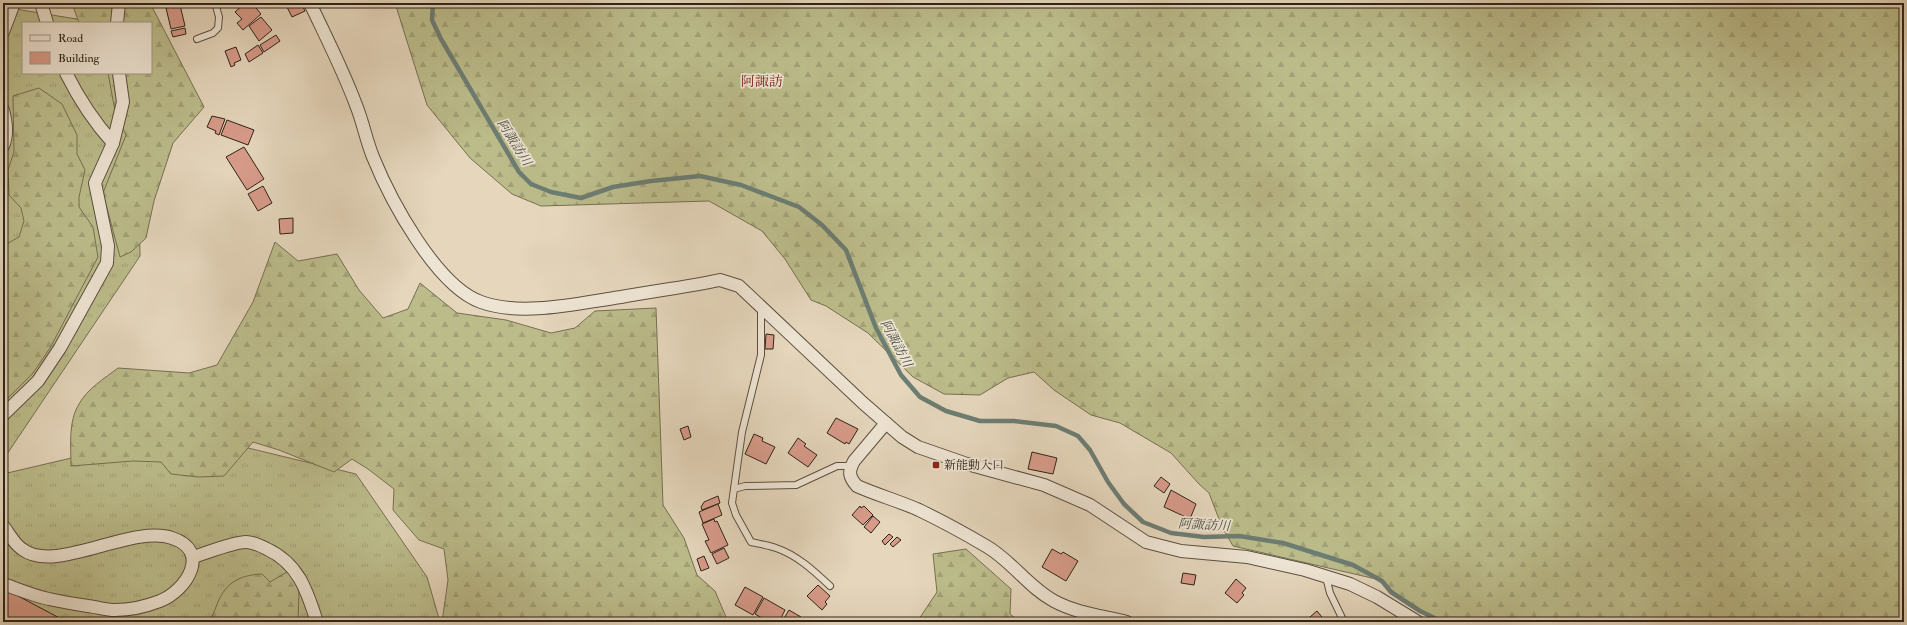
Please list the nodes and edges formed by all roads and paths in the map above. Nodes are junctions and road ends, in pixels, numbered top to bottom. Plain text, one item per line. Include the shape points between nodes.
1 (14, 3) edge
2 (41, 3) edge
3 (119, 3) edge
4 (215, 3) edge
5 (310, 3) edge
6 (47, 22) edge
7 (117, 22) edge
8 (3, 32) edge
9 (198, 39) dead end
10 (66, 74) edge
11 (119, 74) edge
12 (3, 110) edge
13 (113, 143) junction
14 (3, 146) edge
15 (761, 306) junction
16 (3, 415) edge
17 (886, 423) junction
18 (851, 466) junction
19 (734, 489) junction
20 (3, 526) edge
21 (193, 557) junction
22 (1326, 577) junction
23 (3, 584) edge
24 (830, 586) dead end
25 (318, 622) edge
26 (1127, 622) edge
27 (1344, 622) edge
28 (1418, 622) edge

1 - 8 street
2 - 6 street
3 - 7 street
4 - 9 lane via 219,17 218,28
5 - 15 street via 356,106 373,156 394,203 441,272 469,295 493,305 513,308 537,307 574,304 720,280 739,286
10 - 13 street via 96,124
11 - 13 street via 123,102
12 - 14 street via 6,121
13 - 16 street via 95,183 108,246 106,263 60,348 38,380
15 - 17 street
15 - 19 lane via 760,355 742,432
17 - 18 street
17 - 22 street via 918,447 967,464 1044,485 1090,505 1146,542 1181,551 1247,557
18 - 19 lane via 836,466 796,486 745,486
18 - 26 street via 851,480 857,486 918,510 989,547 1054,601
19 - 24 lane via 732,503 751,542 776,548 807,565
20 - 21 street via 20,549 39,557 145,537 165,536 186,546
21 - 23 street via 187,580 179,589 159,602 127,609 114,610 48,599
21 - 25 street via 247,542 279,555 290,564 301,579
22 - 27 lane via 1330,593
22 - 28 street via 1350,584 1377,597

